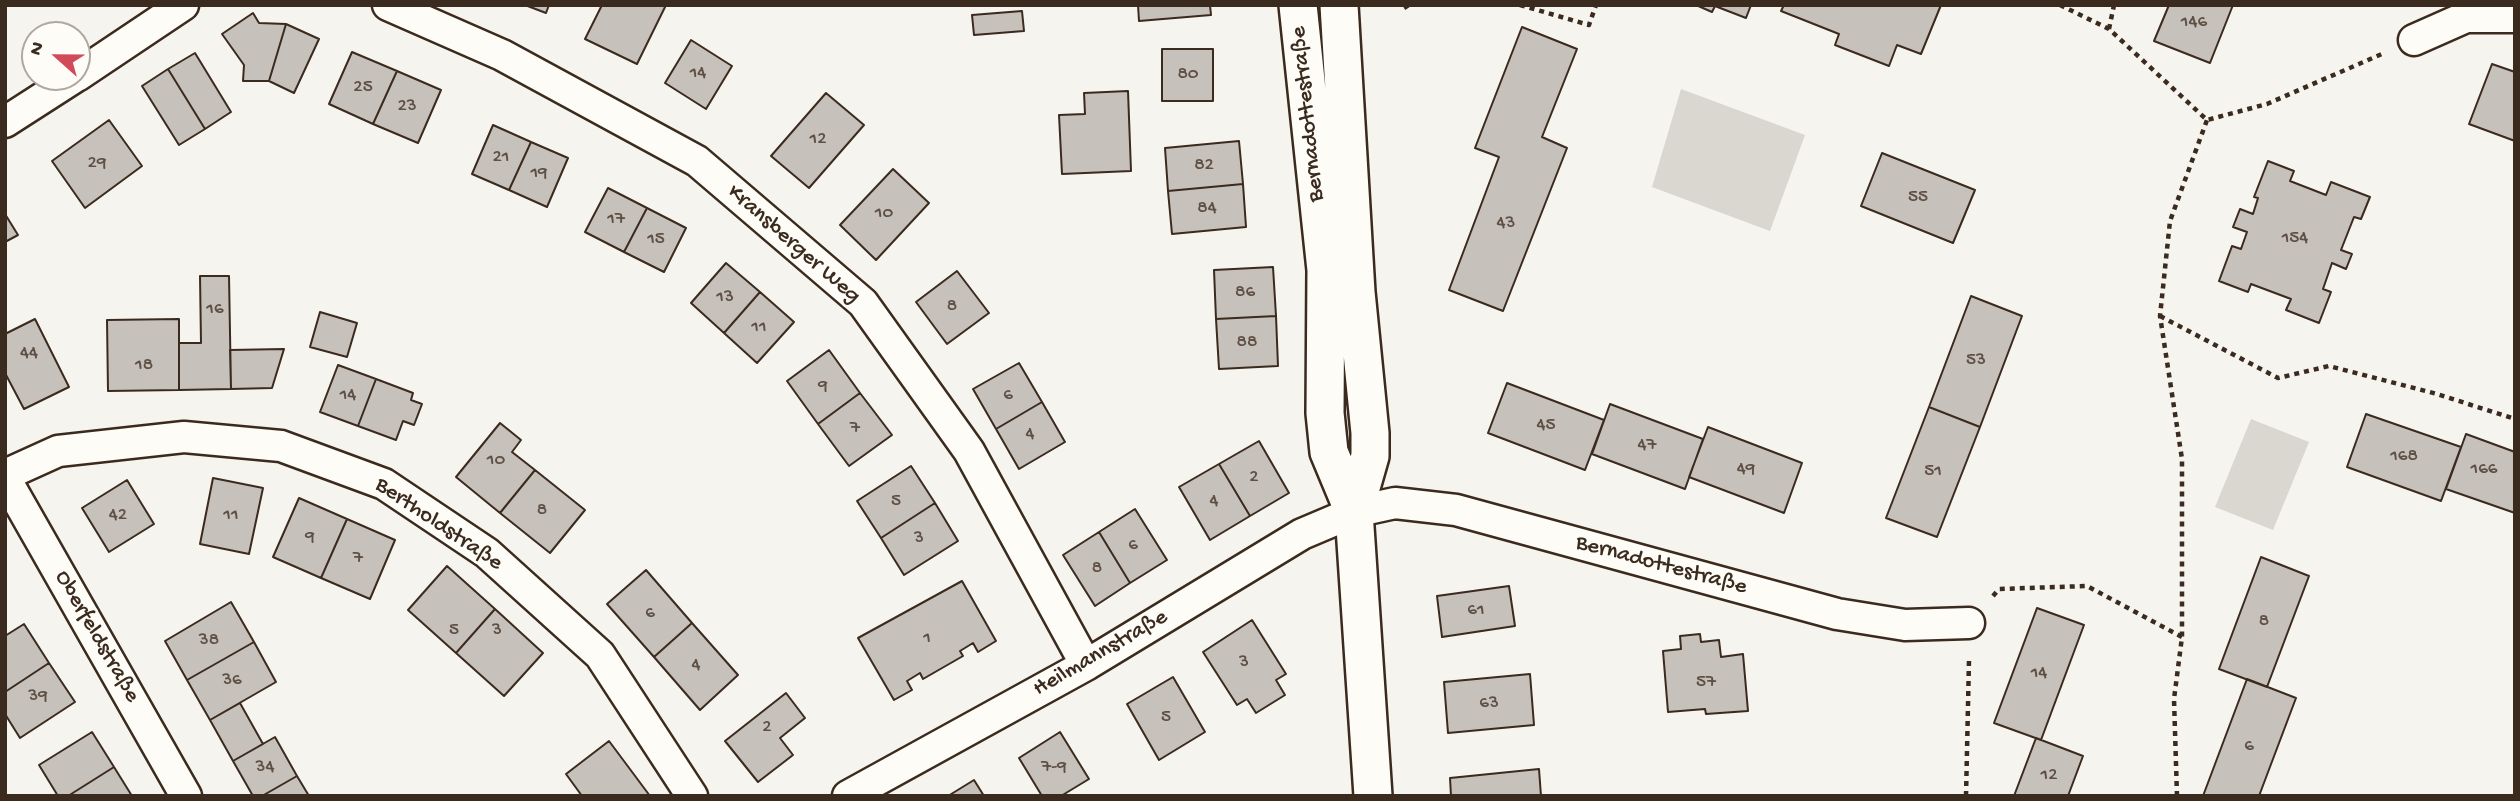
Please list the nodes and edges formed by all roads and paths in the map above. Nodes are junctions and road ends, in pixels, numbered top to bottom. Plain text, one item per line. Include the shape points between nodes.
1 (183, 5) edge
2 (388, 5) edge
3 (1298, 5) edge
4 (1339, 5) edge
5 (1520, 5) edge
6 (1597, 5) edge
7 (2060, 5) edge
8 (2113, 5) edge
9 (2515, 17) edge
10 (2109, 29) junction
11 (2414, 40) joint
12 (91, 66) edge
13 (53, 91) edge
14 (2207, 120) junction
15 (5, 122) edge
16 (2160, 316) junction
17 (2515, 419) edge
18 (5, 477) edge
19 (1354, 512) junction
20 (1993, 596) dead end
21 (1969, 623) dead end
22 (2182, 637) junction
23 (1969, 660) dead end
24 (1086, 665) junction
25 (186, 796) edge
26 (692, 796) edge
27 (848, 796) edge
28 (1373, 796) edge
29 (1966, 796) edge
30 (2176, 796) edge

1 - 12 street
2 - 24 street, Kransberger Weg via 502,55 696,162 863,303 969,451
3 - 19 street, Bernadottestraße via 1326,270 1323,377 1329,452
4 - 19 street, Bernadottestraße via 1356,292 1370,433 1370,456
5 - 6 path via 1589,25
7 - 10 path
8 - 10 path
9 - 11 street via 2466,17
10 - 14 path
11 - 14 path via 2267,104
13 - 15 street
14 - 16 path via 2170,221
16 - 17 path via 2278,378 2329,366
16 - 22 path via 2182,459
18 - 25 street, Oberfeldstraße
18 - 26 street, Bertholdstraße via 58,451 184,437 282,446 384,484 487,553 600,655
19 - 21 street, Bernadottestraße via 1395,503 1455,510 1837,614 1905,625
19 - 24 street, Heilmannstraße via 1302,534
19 - 28 street, Bernadottestraße
20 - 22 path via 1999,589 2087,586
22 - 30 path via 2174,699
23 - 29 path
24 - 27 street, Heilmannstraße

